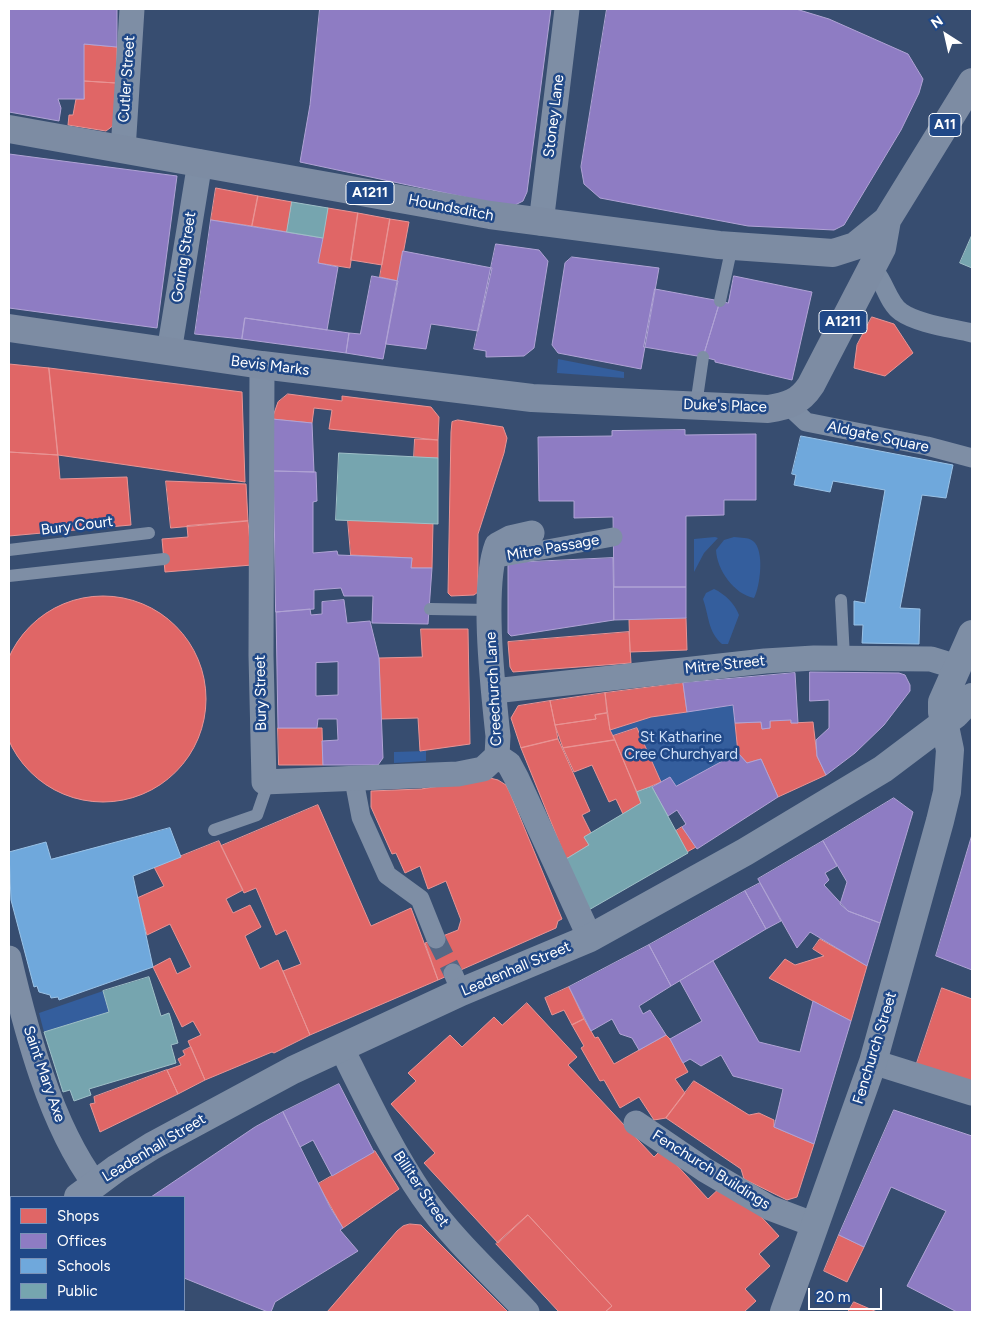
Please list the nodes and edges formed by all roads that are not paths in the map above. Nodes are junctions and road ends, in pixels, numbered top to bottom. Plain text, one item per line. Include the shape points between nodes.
1 (132, 9) edge
2 (567, 9) edge
3 (972, 82) edge
4 (9, 129) edge
5 (123, 150) junction
6 (200, 162) junction
7 (888, 220) junction
8 (541, 223) junction
9 (732, 246) junction
10 (873, 272) junction
11 (720, 301) dead end
12 (9, 328) edge
13 (972, 333) edge
14 (169, 352) junction
15 (703, 357) dead end
16 (262, 366) junction
17 (532, 398) joint
18 (696, 404) junction
19 (789, 406) junction
20 (972, 458) edge
21 (532, 533) dead end
22 (149, 534) dead end
23 (613, 536) dead end
24 (9, 550) edge
25 (164, 559) dead end
26 (492, 559) junction
27 (9, 576) edge
28 (840, 600) dead end
29 (430, 609) dead end
30 (490, 610) junction
31 (972, 634) edge
32 (844, 657) junction
33 (956, 667) junction
34 (494, 691) junction
35 (972, 697) edge
36 (944, 722) junction
37 (497, 756) junction
38 (354, 780) junction
39 (268, 783) junction
40 (214, 830) dead end
41 (590, 938) junction
42 (436, 939) tunnel mouth
43 (9, 958) edge
44 (341, 1047) junction
45 (873, 1062) junction
46 (972, 1093) edge
47 (636, 1123) dead end
48 (86, 1191) edge
49 (814, 1225) junction
50 (527, 1312) edge
51 (784, 1312) edge

1 - 5 street, Cutler Street
2 - 8 street, Stoney Lane
3 - 7 main road, A11
4 - 5 main road, Houndsditch / A1211
5 - 6 main road, Houndsditch / A1211
6 - 8 main road, Houndsditch / A1211
6 - 14 street, Goring Street
7 - 9 main road, Houndsditch / A1211 via 855,246 833,253
7 - 10 main road, A11
8 - 9 main road, Houndsditch / A1211
9 - 11 lane
10 - 13 street via 901,312
10 - 19 main road, Duke's Place / A1211 via 805,394
12 - 14 main road, Bevis Marks
14 - 16 main road, Bevis Marks
15 - 18 lane
16 - 17 main road, Bevis Marks
16 - 39 street, Bury Street via 262,778
17 - 18 main road, Duke's Place
18 - 19 main road, Duke's Place via 768,409
19 - 20 street, Aldgate Square via 806,422
21 - 26 street via 497,545
22 - 24 lane, Bury Court
23 - 26 street, Mitre Passage
25 - 27 lane
26 - 30 street, Creechurch Lane
28 - 32 lane
29 - 30 lane
30 - 34 street, Creechurch Lane
31 - 33 street, Fenchurch Street
32 - 33 street, Mitre Street via 931,659
32 - 34 street, Mitre Street via 766,661
33 - 36 street, Fenchurch Street via 942,702
34 - 37 street, Creechurch Lane
35 - 36 street, Leadenhall Street via 968,704
36 - 41 street, Leadenhall Street via 883,769 745,852
36 - 45 street, Fenchurch Street via 950,750 940,821
37 - 38 street via 483,769 458,774
37 - 41 street, Creechurch Lane via 509,764 518,779
38 - 39 street
38 - 42 street via 360,817 386,875 420,899
39 - 40 lane via 257,815
41 - 44 street, Leadenhall Street via 457,983
43 - 48 street, Saint Mary Axe via 40,1067 76,1156
44 - 48 street, Leadenhall Street via 152,1146
44 - 50 street, Billiter Street via 370,1106 423,1197 448,1230
45 - 46 street
45 - 49 street, Fenchurch Street
47 - 49 street, Fenchurch Buildings via 770,1208
49 - 51 street, Fenchurch Street

